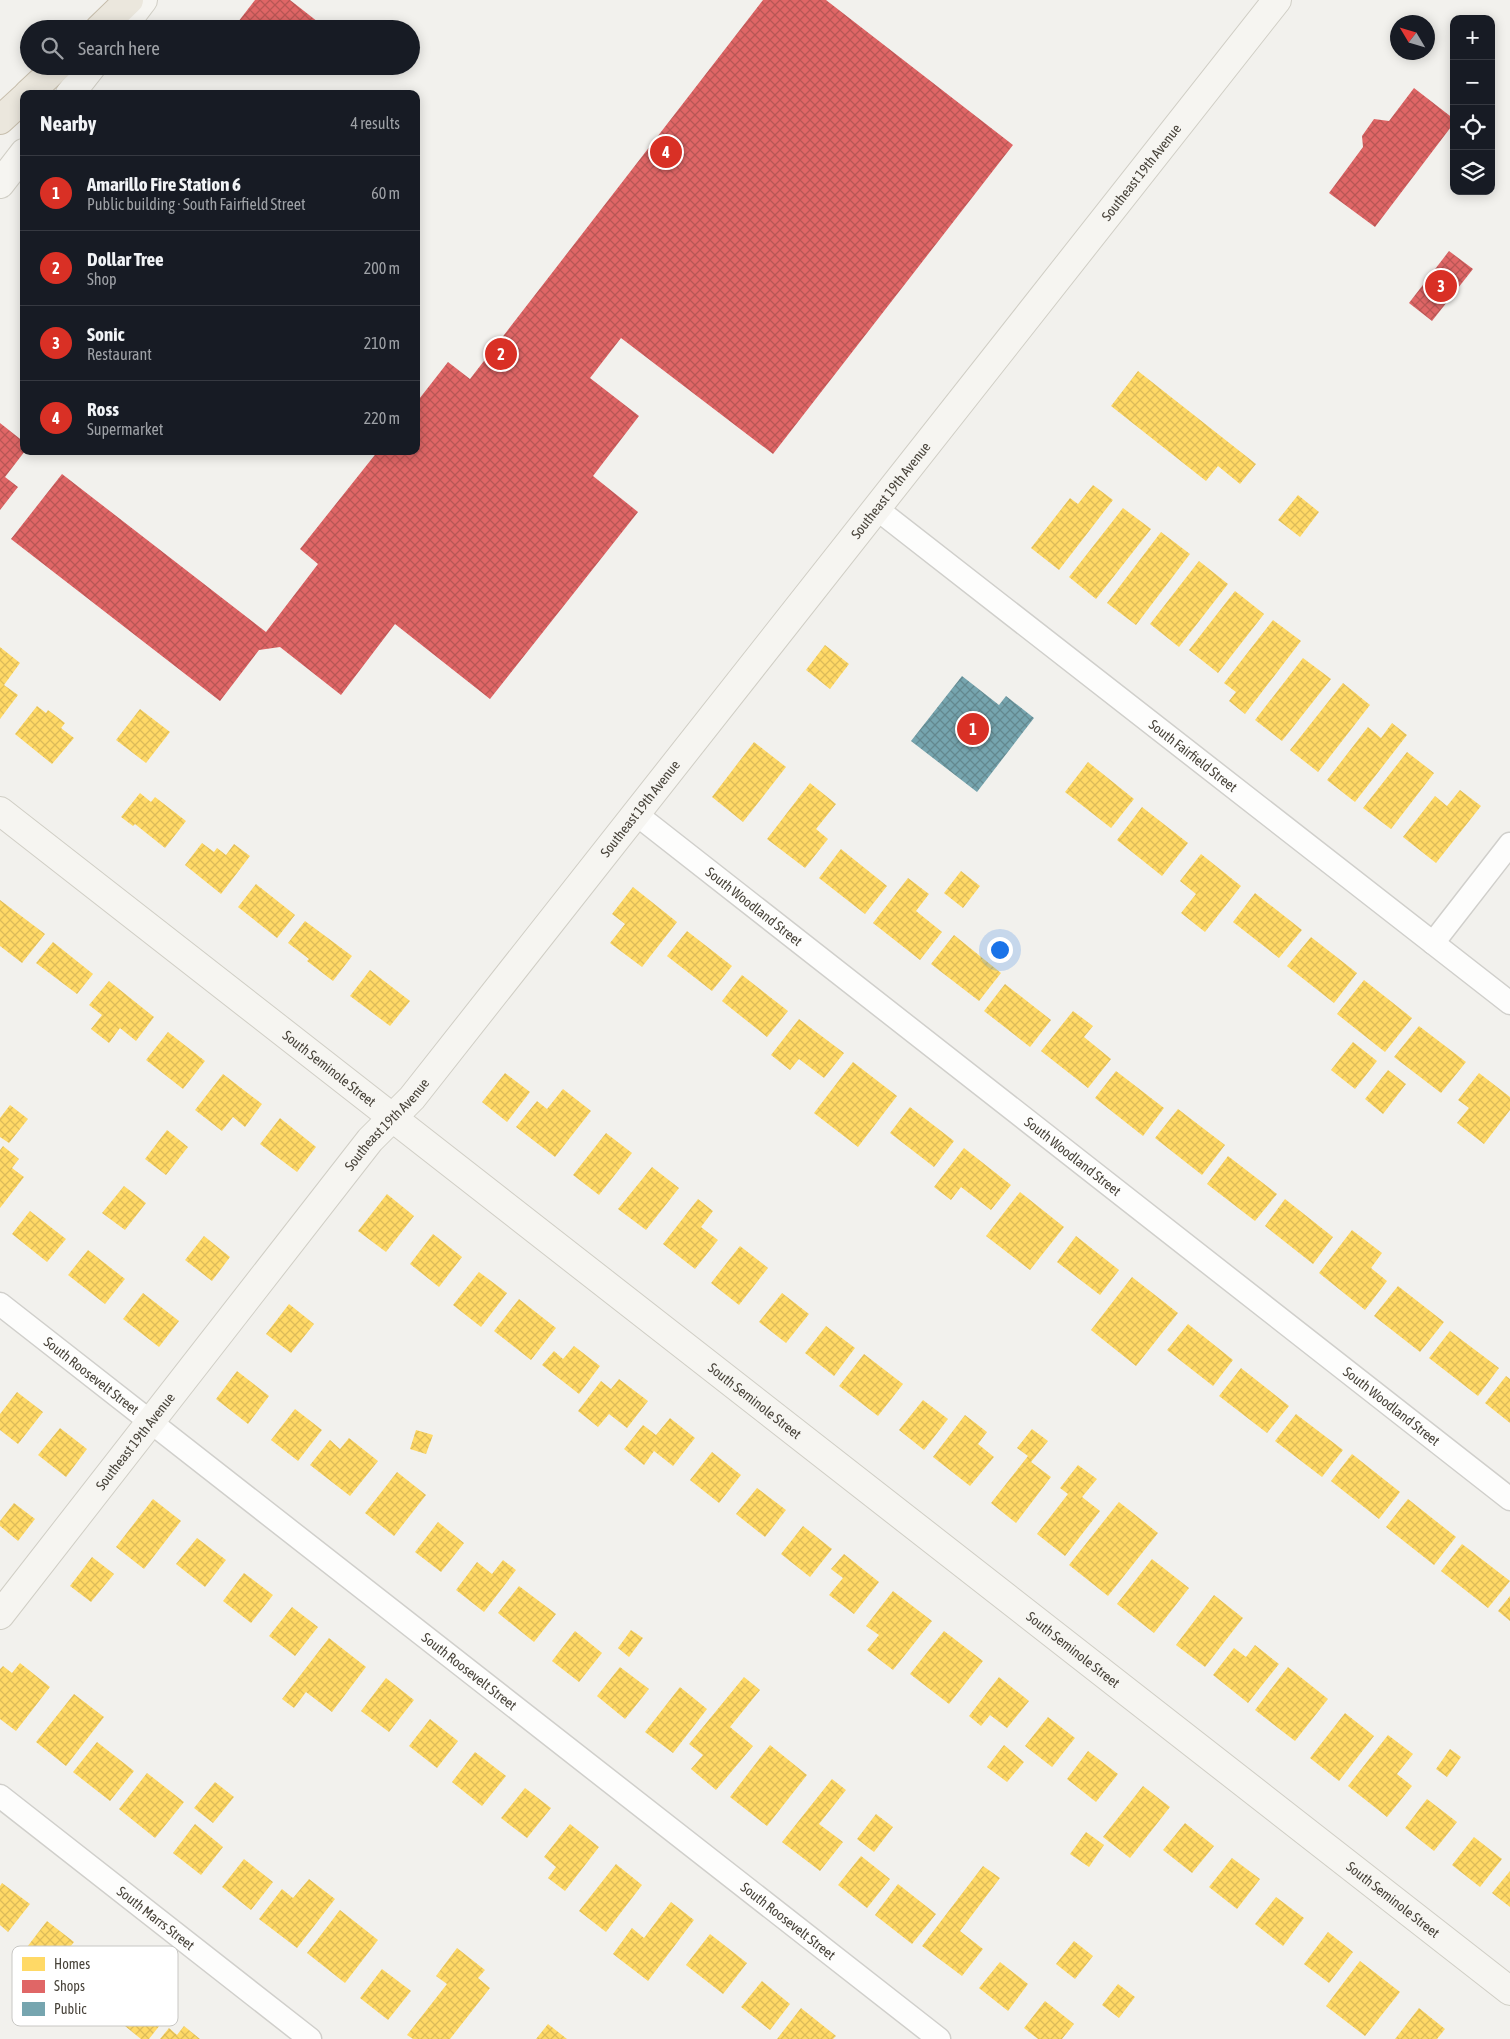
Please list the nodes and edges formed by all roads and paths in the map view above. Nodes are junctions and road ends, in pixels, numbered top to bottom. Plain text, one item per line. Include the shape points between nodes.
1 (129, 0) edge
2 (143, 0) edge
3 (1277, 0) edge
4 (108, 20) edge
5 (128, 20) edge
6 (48, 75) edge
7 (85, 75) edge
8 (32, 90) edge
9 (73, 90) edge
10 (20, 102) edge
11 (0, 120) edge
12 (20, 158) edge
13 (0, 184) edge
14 (877, 509) junction
15 (0, 811) edge
16 (636, 814) junction
17 (1510, 844) edge
18 (1433, 943) junction
19 (1510, 1003) edge
20 (393, 1118) junction
21 (0, 1304) edge
22 (150, 1422) junction
23 (1510, 1499) edge
24 (0, 1615) edge
25 (0, 1796) edge
26 (1510, 1991) edge
27 (310, 2039) edge
28 (939, 2039) edge

1 - 4 highway
2 - 5 street
3 - 14 street, Southeast 19th Avenue
6 - 8 highway
7 - 9 street
10 - 11 highway
12 - 13 street
14 - 16 street, Southeast 19th Avenue
14 - 18 street, South Fairfield Street
15 - 20 street, South Seminole Street
16 - 20 street, Southeast 19th Avenue
16 - 23 street, South Woodland Street
17 - 18 street
18 - 19 street, South Fairfield Street
20 - 22 street, Southeast 19th Avenue via 370,1140
20 - 26 street, South Seminole Street
21 - 22 street, South Roosevelt Street
22 - 24 street, Southeast 19th Avenue
22 - 28 street, South Roosevelt Street
25 - 27 street, South Marrs Street

